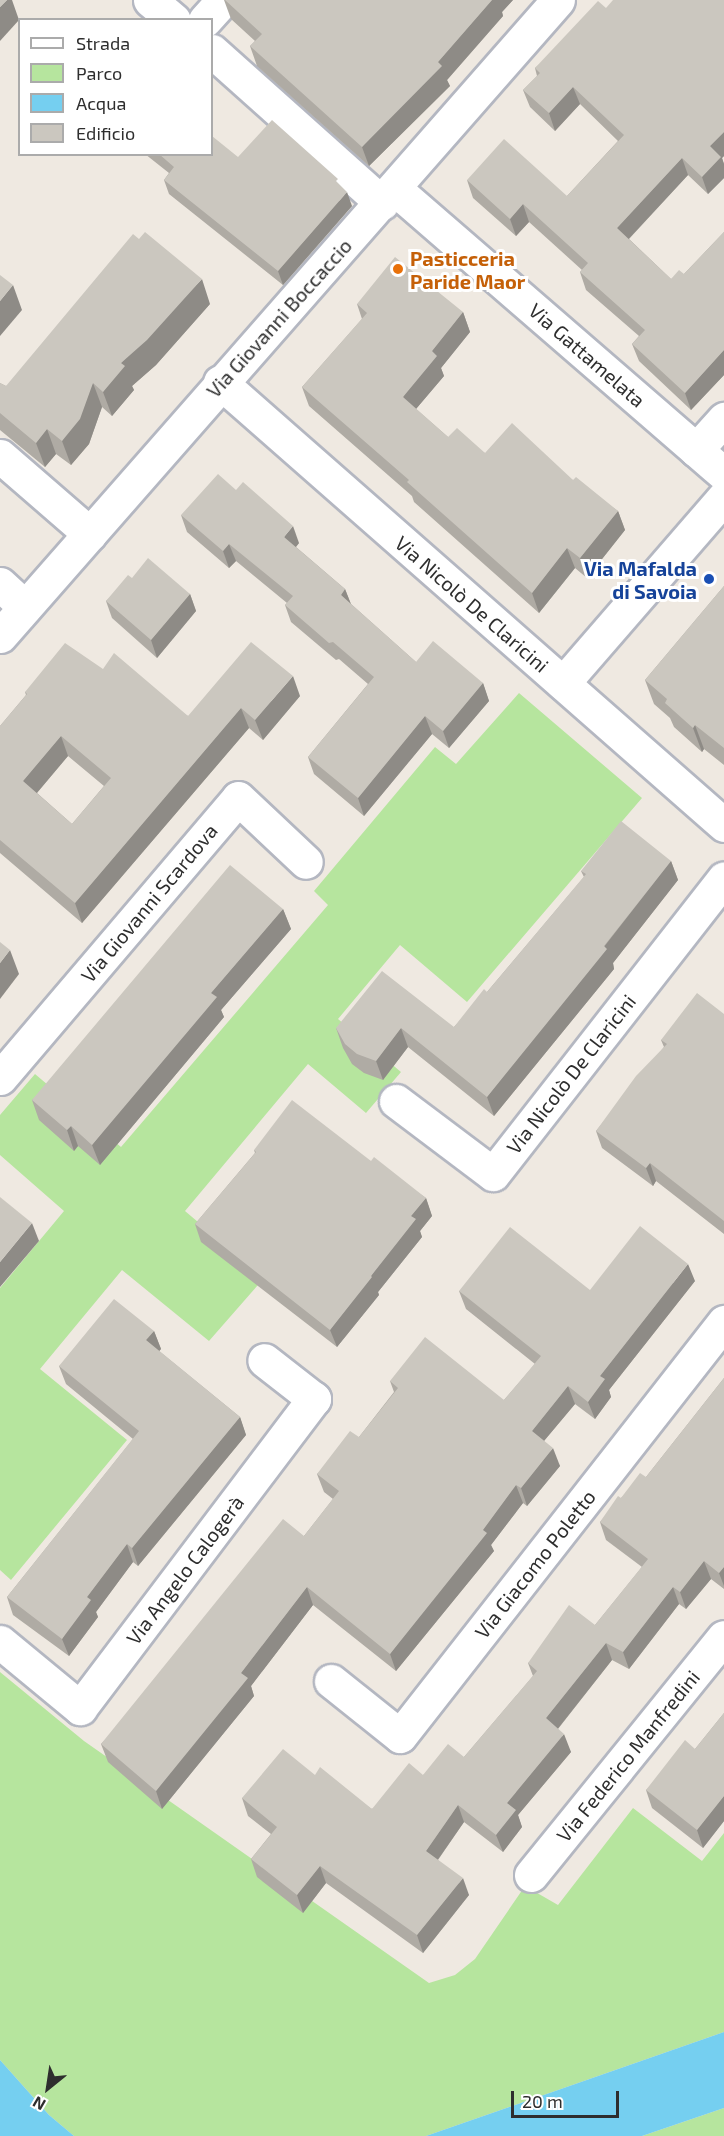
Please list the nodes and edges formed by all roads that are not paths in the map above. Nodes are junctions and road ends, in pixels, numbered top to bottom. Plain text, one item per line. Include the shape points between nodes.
1 (150, 0) edge
2 (223, 0) edge
3 (558, 0) edge
4 (172, 18) edge
5 (207, 18) edge
6 (213, 52) edge
7 (388, 196) junction
8 (220, 382) junction
9 (724, 419) edge
10 (696, 450) junction
11 (0, 456) edge
12 (724, 474) edge
13 (724, 497) edge
14 (90, 534) junction
15 (0, 584) edge
16 (25, 607) junction
17 (0, 636) edge
18 (562, 683) junction
19 (724, 825) edge
20 (306, 862) dead end
21 (724, 878) edge
22 (0, 1078) edge
23 (396, 1101) dead end
24 (724, 1322) edge
25 (264, 1360) dead end
26 (724, 1636) edge
27 (0, 1642) edge
28 (331, 1681) dead end
29 (531, 1875) dead end

1 - 4 street
2 - 5 street
3 - 7 street, Via Giovanni Boccaccio
6 - 7 street, Via Gattamelata
7 - 8 street, Via Giovanni Boccaccio
7 - 10 street, Via Gattamelata
8 - 14 street, Via Giovanni Boccaccio
8 - 18 street, Via Nicolò De Claricini
9 - 10 street
10 - 12 street, Via Gattamelata
11 - 14 street
13 - 18 street
14 - 16 street, Via Giovanni Boccaccio
15 - 16 street
16 - 17 street, Via Giovanni Boccaccio
18 - 19 street, Via Nicolò De Claricini
20 - 22 street, Via Giovanni Scardova via 238,798
21 - 23 street, Via Nicolò De Claricini via 493,1174
24 - 28 street, Via Giacomo Poletto via 400,1736
25 - 27 street, Via Angelo Calogerà via 314,1399 80,1708
26 - 29 street, Via Federico Manfredini

